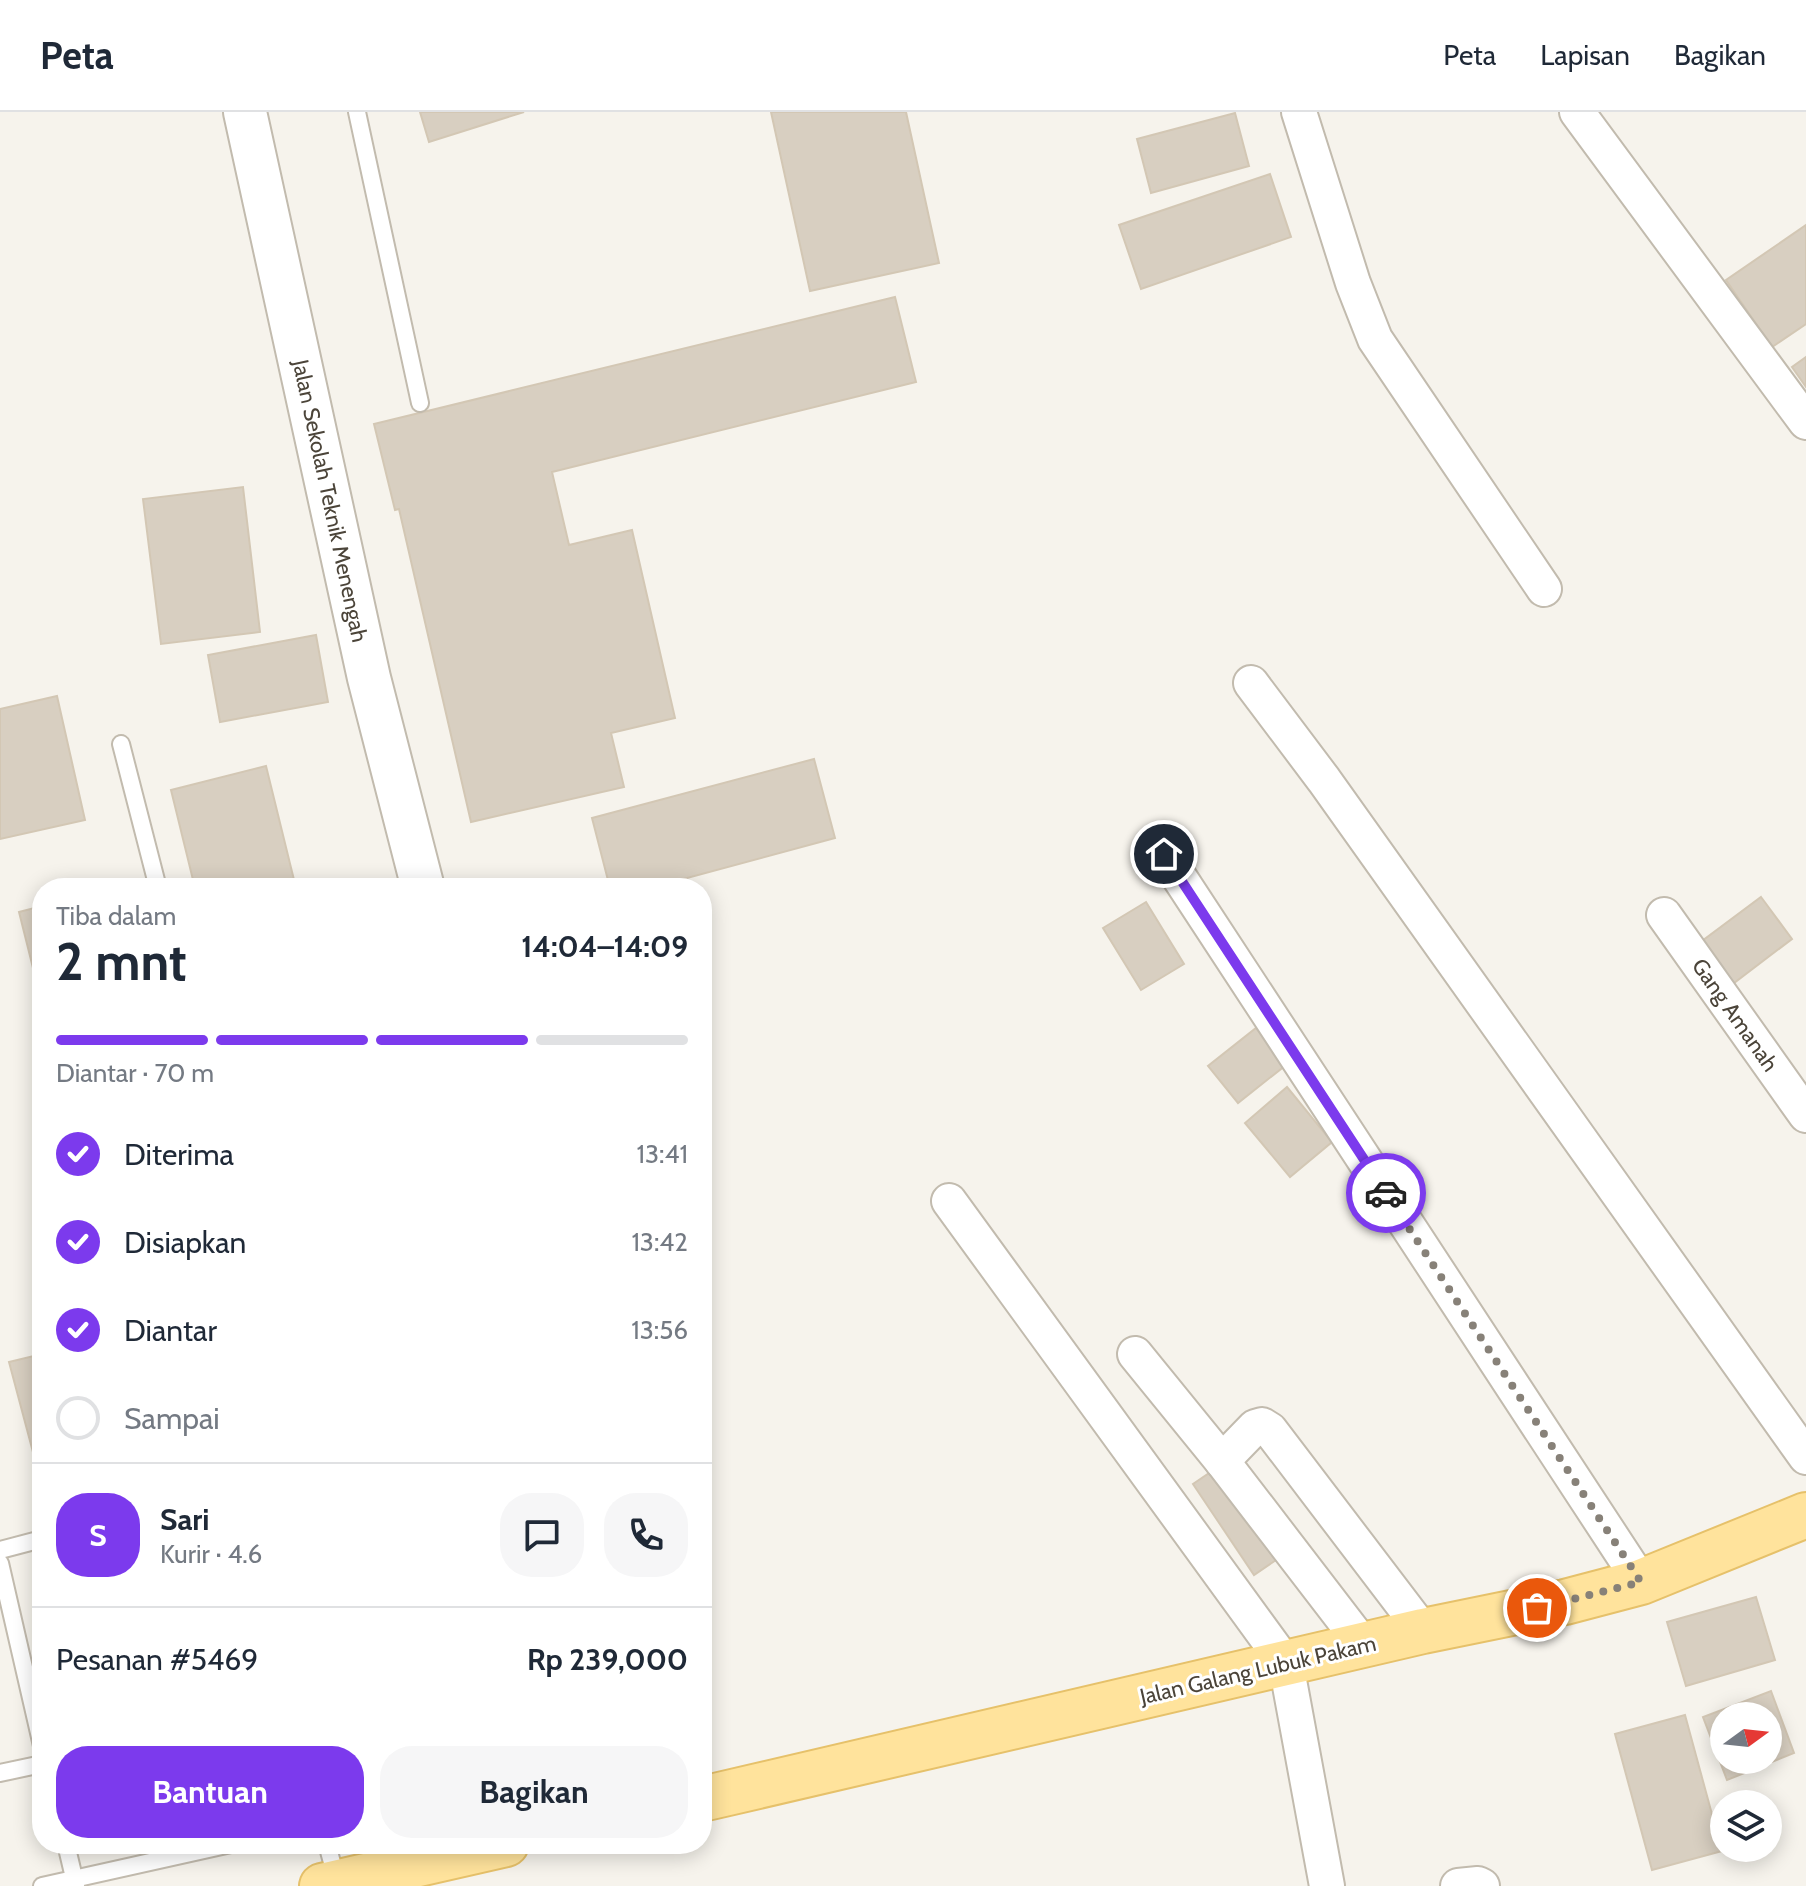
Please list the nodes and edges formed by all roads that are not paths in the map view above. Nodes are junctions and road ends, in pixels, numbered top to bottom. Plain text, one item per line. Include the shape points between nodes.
1 (245, 112) edge
2 (357, 112) edge
3 (1299, 112) edge
4 (1577, 112) edge
5 (420, 403) dead end
6 (1806, 422) edge
7 (1544, 589) dead end
8 (1251, 683) dead end
9 (121, 744) dead end
10 (1164, 854) dead end
11 (155, 878) edge
12 (420, 878) edge
13 (1664, 915) dead end
14 (1806, 1115) edge
15 (949, 1201) dead end
16 (1135, 1354) dead end
17 (1806, 1457) edge
18 (1222, 1461) junction
19 (1806, 1515) edge
20 (32, 1542) edge
21 (0, 1550) edge
22 (0, 1563) edge
23 (1641, 1582) junction
24 (1423, 1631) junction
25 (1364, 1646) junction
26 (1286, 1664) junction
27 (32, 1702) edge
28 (32, 1766) edge
29 (0, 1773) edge
30 (712, 1797) edge
31 (68, 1854) edge
32 (190, 1854) edge
33 (440, 1854) edge
34 (329, 1871) edge
35 (75, 1882) edge
36 (42, 1886) edge
37 (1327, 1886) edge
38 (1458, 1886) edge
39 (1482, 1886) edge

1 - 12 street, Jalan Sekolah Teknik Menengah via 369,678
2 - 5 lane
3 - 7 street via 1375,339
4 - 6 street
8 - 17 street
9 - 11 lane
10 - 23 street
13 - 14 street, Gang Amanah
15 - 26 street
16 - 18 street
18 - 24 street via 1255,1427 1270,1430
18 - 25 street
19 - 23 main road, Jalan Galang Lubuk Pakam
20 - 21 lane
22 - 27 lane
23 - 24 main road, Jalan Galang Lubuk Pakam
24 - 25 main road, Jalan Galang Lubuk Pakam
25 - 26 main road, Jalan Galang Lubuk Pakam
26 - 30 main road, Jalan Galang Lubuk Pakam
26 - 37 street
28 - 29 lane
31 - 35 lane
32 - 35 lane
33 - 34 main road
35 - 36 lane
38 - 39 street

